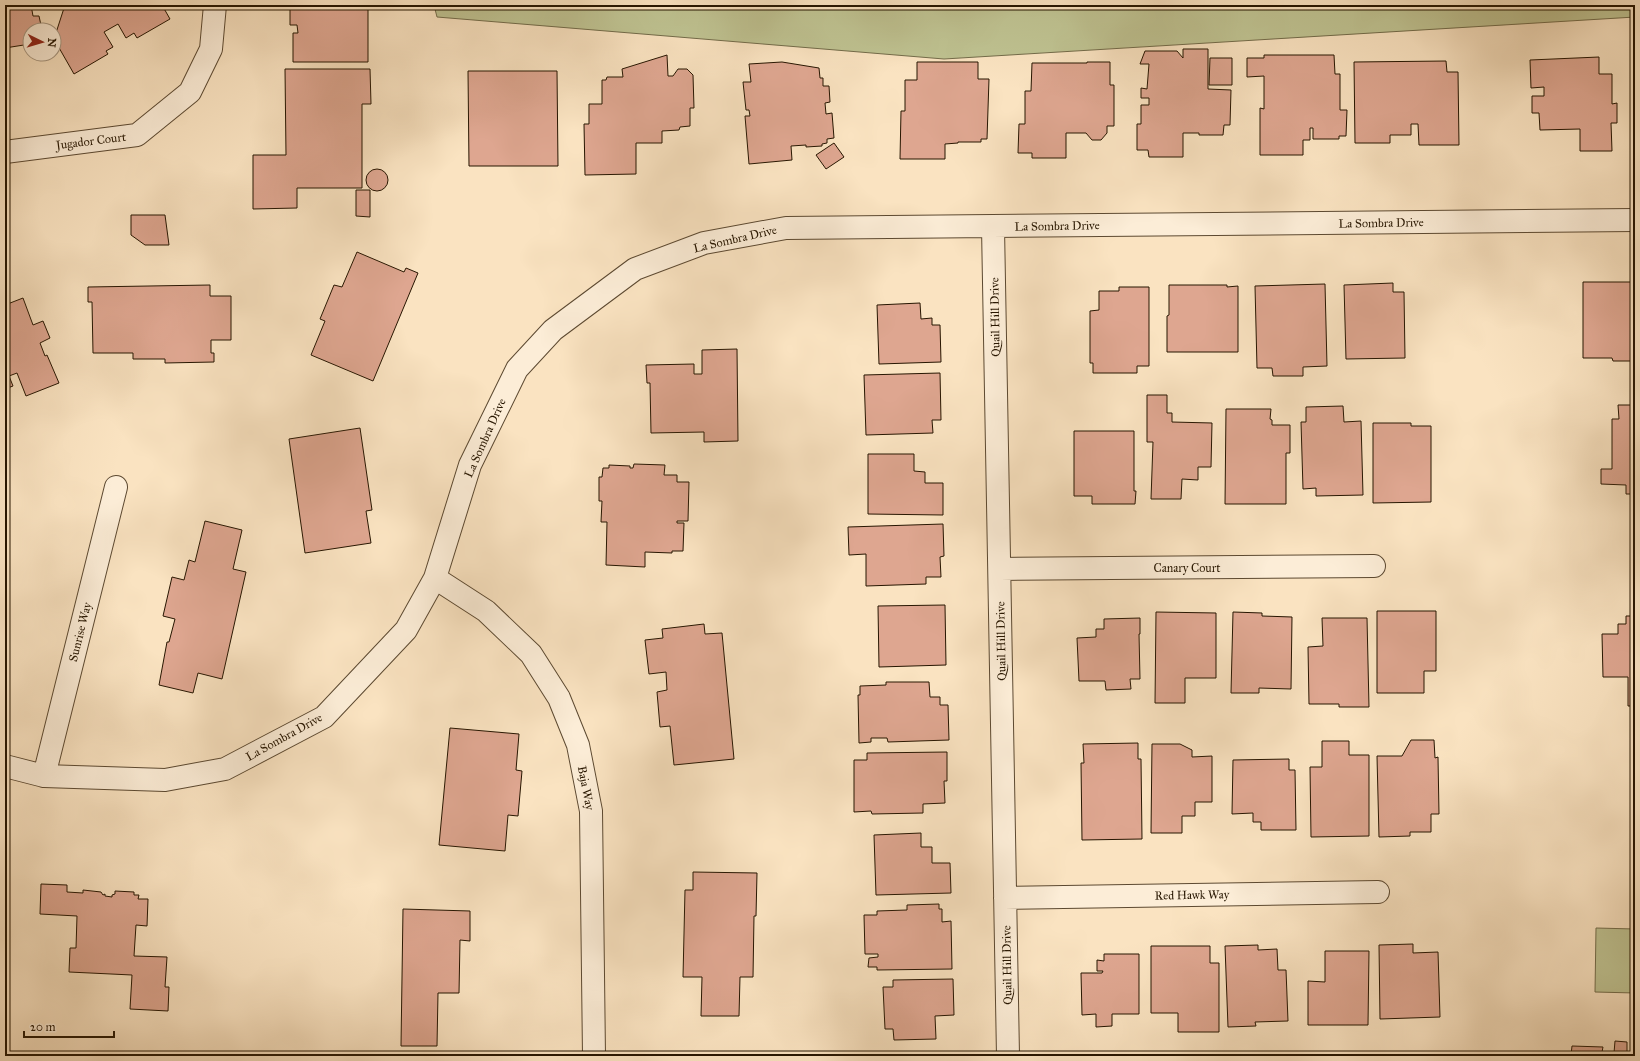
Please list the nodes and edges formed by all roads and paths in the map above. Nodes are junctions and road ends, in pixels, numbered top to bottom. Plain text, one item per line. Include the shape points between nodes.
1 (215, 5) edge
2 (5, 152) edge
3 (1635, 220) edge
4 (993, 227) junction
5 (116, 487) dead end
6 (1374, 566) dead end
7 (1000, 569) junction
8 (435, 578) junction
9 (5, 766) edge
10 (44, 776) junction
11 (1378, 892) dead end
12 (1006, 898) junction
13 (594, 1056) edge
14 (1008, 1056) edge

1 - 2 street, Jugador Court via 211,49 190,92 137,136
3 - 4 street, La Sombra Drive
4 - 7 street, Quail Hill Drive
4 - 8 street, La Sombra Drive via 786,228 704,243 635,270 553,330 517,369 470,465
5 - 10 street, Sunrise Way
6 - 7 street, Canary Court
7 - 12 street, Quail Hill Drive
8 - 10 street, La Sombra Drive via 406,630 324,716 225,769 165,780
8 - 13 street, Baja Way via 486,611 531,654 559,698 578,745 591,810
9 - 10 street, La Sombra Drive
11 - 12 street, Red Hawk Way
12 - 14 street, Quail Hill Drive

